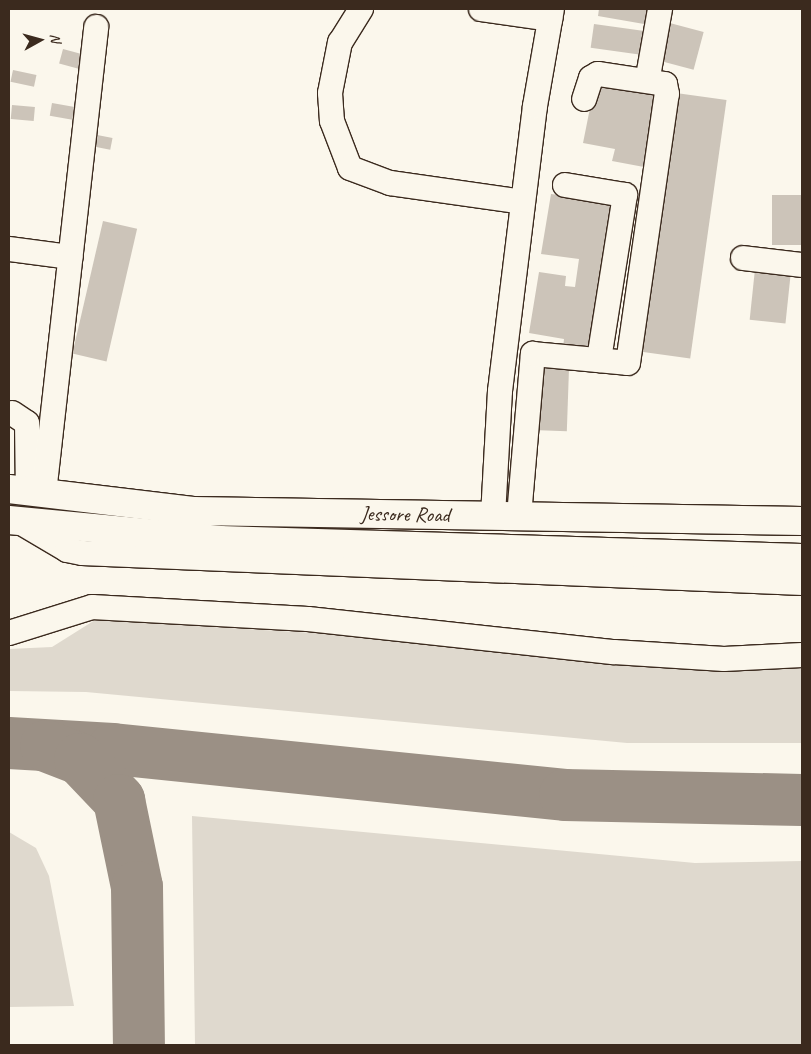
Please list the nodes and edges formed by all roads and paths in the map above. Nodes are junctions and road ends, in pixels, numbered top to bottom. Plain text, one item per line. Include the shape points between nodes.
1 (361, 9) edge
2 (481, 9) edge
3 (660, 9) edge
4 (551, 14) edge
5 (96, 26) dead end
6 (649, 70) dead end
7 (584, 99) dead end
8 (565, 186) dead end
9 (625, 194) junction
10 (651, 198) junction
11 (523, 202) junction
12 (9, 249) edge
13 (70, 258) junction
14 (743, 258) dead end
15 (802, 266) edge
16 (599, 360) junction
17 (12, 413) dead end
18 (27, 491) edge
19 (506, 516) junction
20 (13, 521) edge
21 (802, 521) edge
22 (802, 558) edge
23 (802, 583) edge
24 (9, 634) edge
25 (802, 655) edge

1 - 11 street via 340,42 330,94 332,121 350,168 390,183
2 - 4 street
3 - 6 street
4 - 11 street
5 - 13 street
7 - 10 street via 591,78 598,74 665,84
8 - 9 street
9 - 10 street
9 - 16 street
10 - 16 street via 628,363
11 - 19 street via 500,391
12 - 13 street
13 - 18 street
14 - 15 street
16 - 19 street via 533,354
17 - 18 street via 27,423
18 - 19 highway, Jessore Road via 193,510
19 - 21 highway, Jessore Road
20 - 22 highway via 220,540
20 - 23 street via 67,550 82,553
24 - 25 street via 92,607 308,619 614,652 724,659

